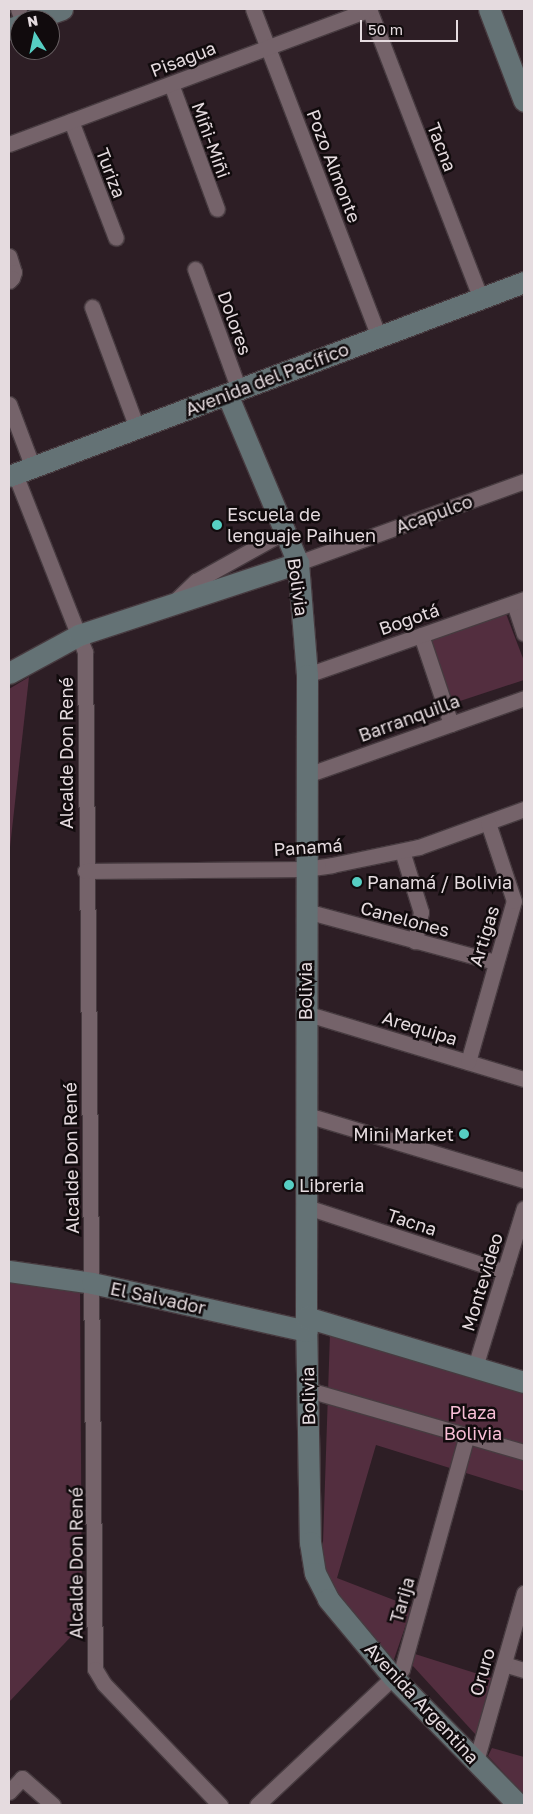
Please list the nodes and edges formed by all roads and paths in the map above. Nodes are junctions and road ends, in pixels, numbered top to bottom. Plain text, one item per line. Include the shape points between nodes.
1 (253, 9) edge
2 (370, 9) edge
3 (489, 9) edge
4 (268, 47) junction
5 (518, 66) edge
6 (171, 84) junction
7 (524, 101) edge
8 (71, 121) junction
9 (9, 144) edge
10 (217, 209) dead end
11 (116, 238) dead end
12 (9, 256) edge
13 (195, 269) dead end
14 (9, 281) edge
15 (524, 282) edge
16 (481, 299) junction
17 (92, 307) dead end
18 (379, 337) junction
19 (233, 392) junction
20 (9, 404) edge
21 (137, 428) junction
22 (19, 473) edge
23 (524, 481) edge
24 (286, 531) junction
25 (298, 563) junction
26 (519, 601) edge
27 (172, 603) junction
28 (524, 632) edge
29 (79, 635) junction
30 (421, 635) junction
31 (9, 673) edge
32 (307, 675) junction
33 (524, 698) edge
34 (451, 724) junction
35 (307, 775) junction
36 (524, 809) edge
37 (488, 823) junction
38 (402, 851) junction
39 (305, 868) junction
40 (85, 871) junction
41 (306, 911) junction
42 (415, 941) junction
43 (495, 962) junction
44 (305, 1013) junction
45 (468, 1062) junction
46 (524, 1079) edge
47 (307, 1115) junction
48 (524, 1180) edge
49 (307, 1207) junction
50 (524, 1208) edge
51 (9, 1271) edge
52 (505, 1272) junction
53 (92, 1283) junction
54 (306, 1324) junction
55 (475, 1367) junction
56 (524, 1382) edge
57 (309, 1390) junction
58 (467, 1435) junction
59 (524, 1452) edge
60 (524, 1593) edge
61 (328, 1599) joint
62 (504, 1664) junction
63 (524, 1670) edge
64 (393, 1677) junction
65 (476, 1762) junction
66 (9, 1792) edge
67 (53, 1805) edge
68 (220, 1805) edge
69 (257, 1805) edge
70 (519, 1805) edge

1 - 4 street, Pozo Almonte
2 - 4 street, Pisagua
2 - 16 street, Tacna
3 - 5 street
4 - 6 street, Pisagua
4 - 18 street, Pozo Almonte
5 - 7 street
6 - 8 street, Pisagua
6 - 10 street, Miñi-Miñi
8 - 9 street, Pisagua
8 - 11 street, Turiza
12 - 14 street via 14,272
13 - 19 street, Dolores
15 - 16 street, Avenida del Pacífico
16 - 18 street, Avenida del Pacífico
17 - 21 street
18 - 19 street, Avenida del Pacífico
19 - 21 street, Avenida del Pacífico
19 - 24 street, Bolivia
20 - 22 street, Alcalde Don René
21 - 22 street, Avenida del Pacífico
22 - 29 street, Alcalde Don René
23 - 25 street, Acapulco
24 - 25 street, Bolivia
24 - 27 street, Acapulco via 196,581
25 - 27 street, Acapulco
25 - 32 street, Bolivia
26 - 28 street
26 - 30 street, Bogotá
27 - 29 street, Acapulco
29 - 31 street, Acapulco
29 - 40 street, Alcalde Don René via 85,652
30 - 32 street, Bogotá
30 - 34 street
32 - 35 street, Bolivia
33 - 34 street, Barranquilla
34 - 35 street, Barranquilla
35 - 39 street, Bolivia
36 - 37 street, Panamá
37 - 38 street, Panamá
37 - 43 street, Artigas via 514,902
38 - 39 street, Panamá
38 - 42 street via 421,912
39 - 40 street, Panamá
39 - 41 street, Bolivia
40 - 53 street, Alcalde Don René
41 - 42 street, Canelones
41 - 44 street, Bolivia
42 - 43 street, Canelones
43 - 45 street, Artigas
44 - 45 street, Arequipa
44 - 47 street, Bolivia
45 - 46 street, Arequipa
47 - 48 street
47 - 49 street, Bolivia
49 - 52 street, Tacna
49 - 54 street, Bolivia
50 - 52 street, Montevideo
51 - 53 street, El Salvador
52 - 55 street, Montevideo
53 - 54 street, El Salvador
53 - 68 street, Alcalde Don René via 95,1669 104,1684
54 - 55 street, El Salvador
54 - 57 street, Bolivia
55 - 56 street, El Salvador
57 - 58 street
57 - 61 street, Bolivia via 310,1542 316,1573
58 - 59 street
58 - 64 street, Tarija via 402,1669
60 - 62 street, Oruro
61 - 64 street, Avenida Argentina
62 - 63 street
62 - 65 street, Oruro
64 - 65 street, Avenida Argentina
64 - 69 street, Tarija
65 - 70 street, Avenida Argentina
66 - 67 street via 22,1778

